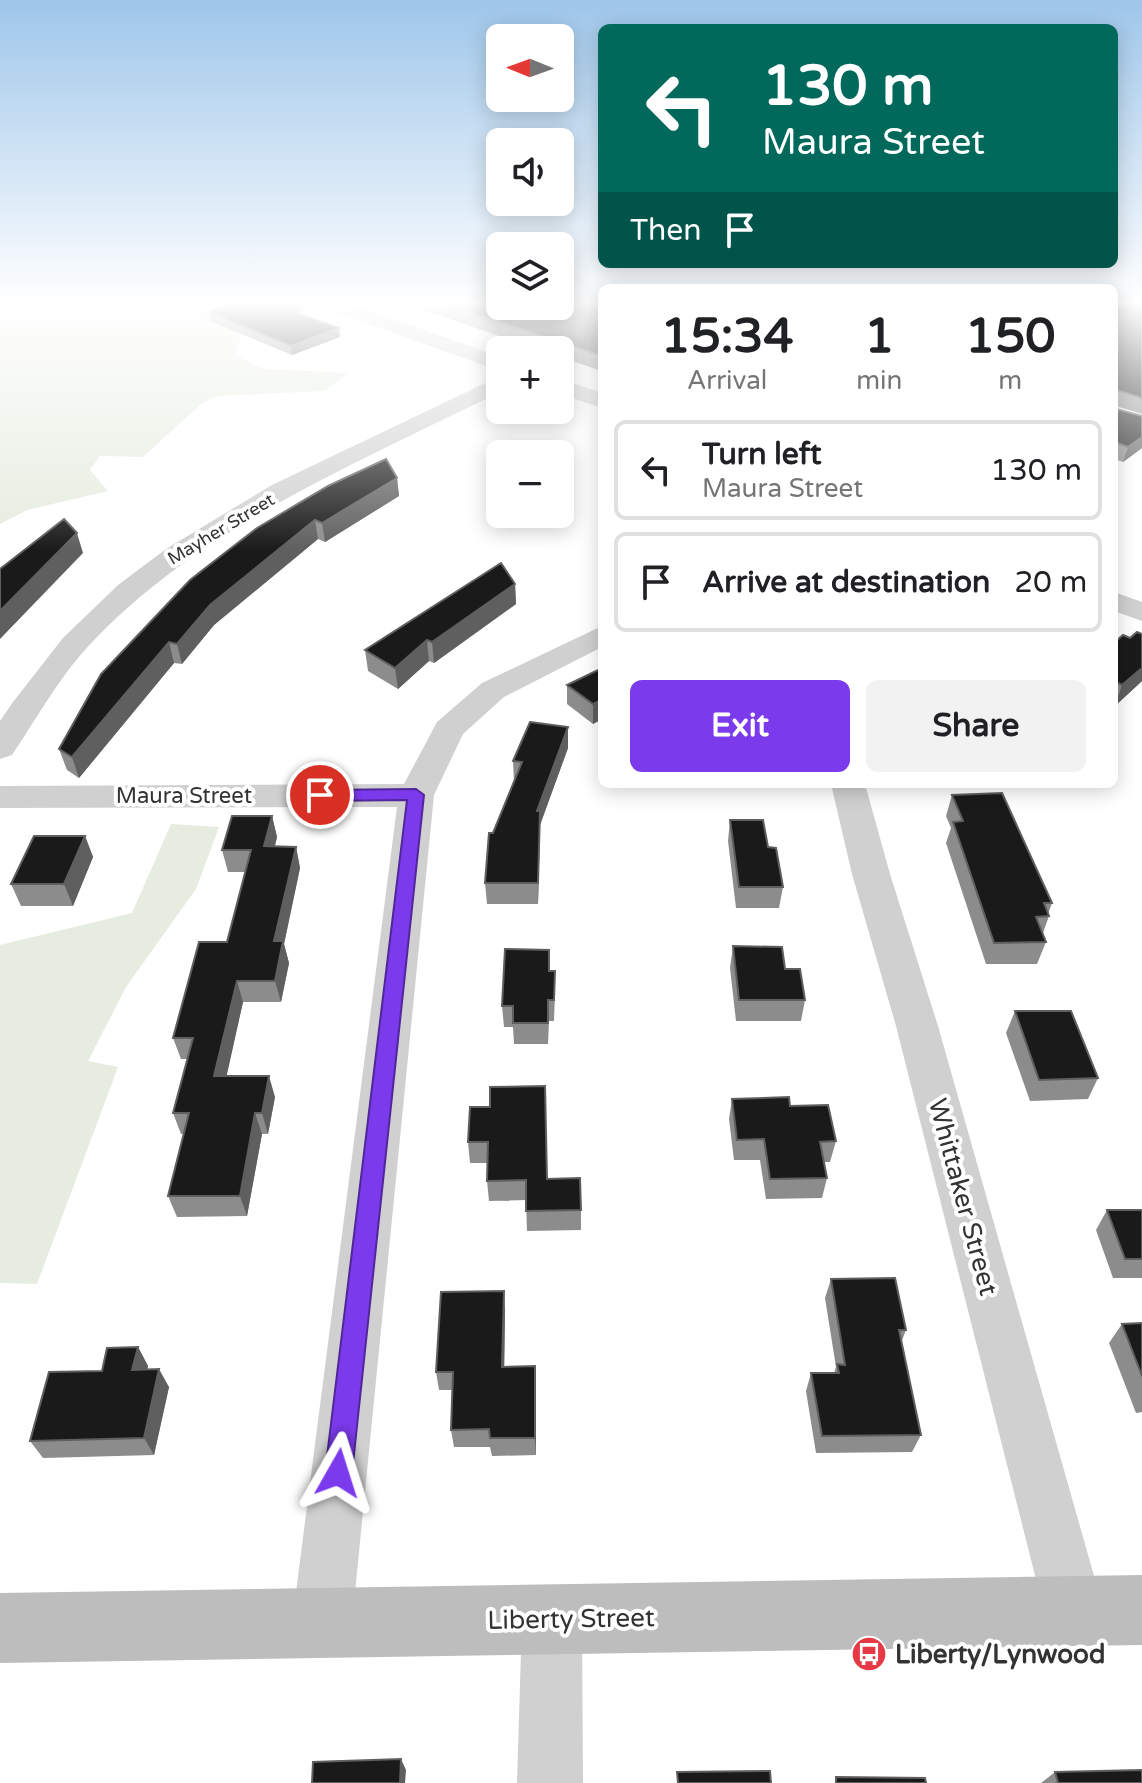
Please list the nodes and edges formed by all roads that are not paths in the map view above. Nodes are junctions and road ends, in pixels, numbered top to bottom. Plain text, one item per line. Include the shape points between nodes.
1 (486, 390) edge
2 (574, 391) edge
3 (598, 400) edge
4 (1118, 603) edge
5 (1142, 612) edge
6 (598, 637) edge
7 (0, 748) edge
8 (849, 788) edge
9 (416, 795) junction
10 (0, 797) edge
11 (1142, 1610) edge
12 (1074, 1611) junction
13 (552, 1619) junction
14 (322, 1623) junction
15 (0, 1628) edge
16 (550, 1783) edge

1 - 7 street, Mayher Street via 237,516 166,561 62,657
2 - 3 street
4 - 5 street
6 - 9 street via 493,690 449,729
8 - 12 street, Whittaker Street
9 - 10 street, Maura Street
9 - 14 street
11 - 12 main road, Liberty Street
12 - 13 main road, Liberty Street
13 - 14 main road, Liberty Street
13 - 16 street
14 - 15 main road, Liberty Street

